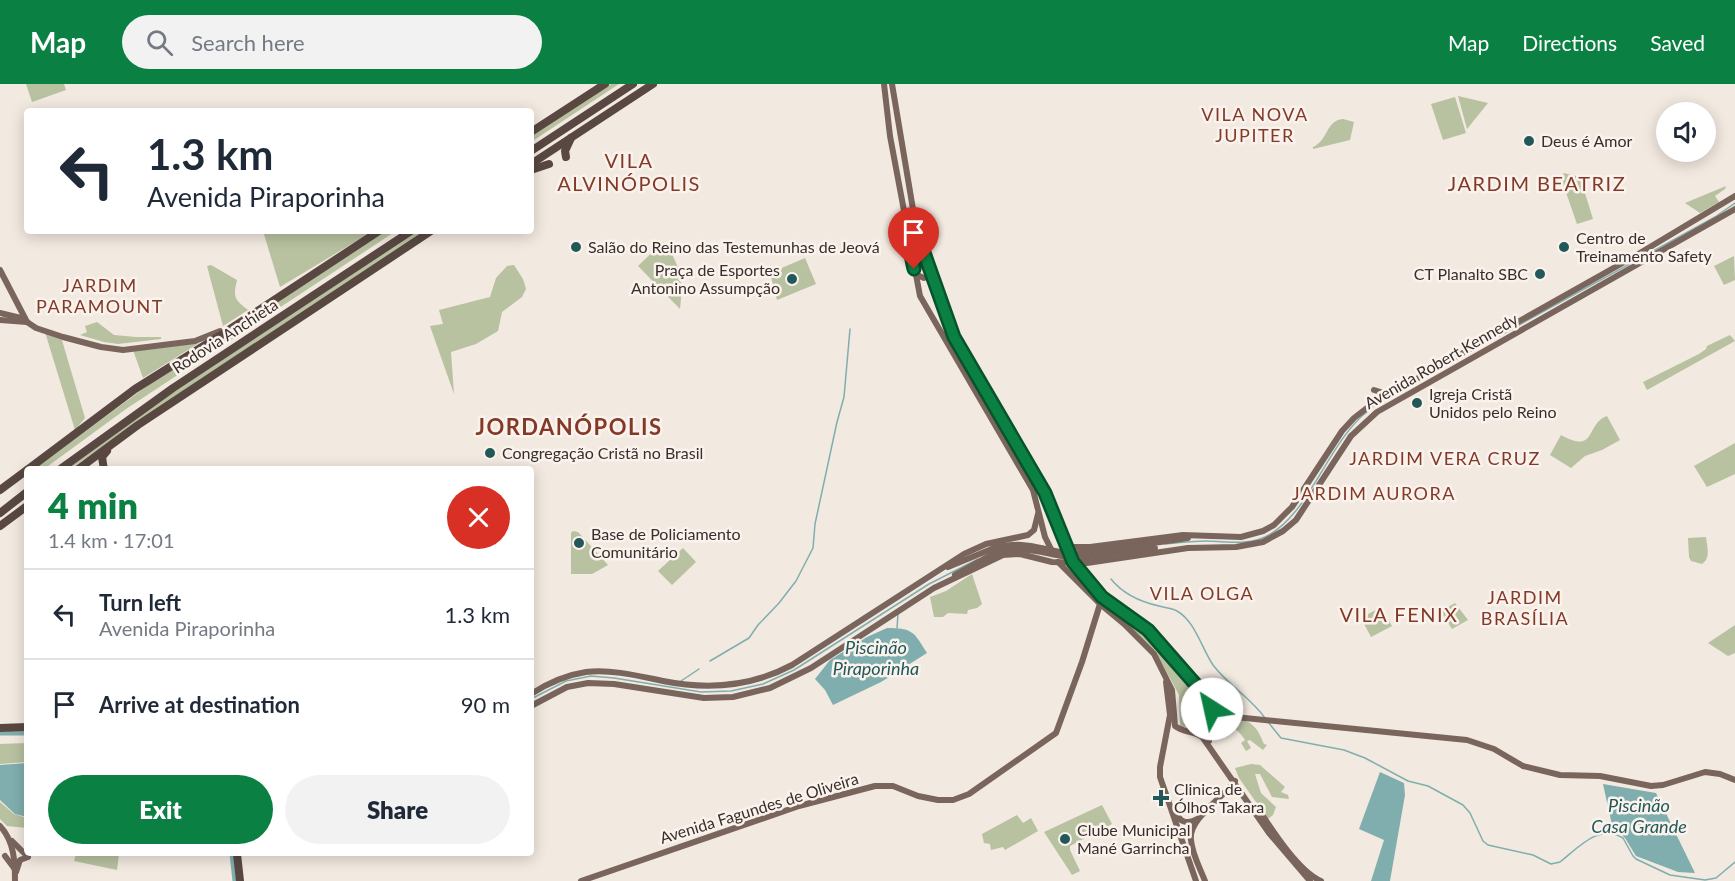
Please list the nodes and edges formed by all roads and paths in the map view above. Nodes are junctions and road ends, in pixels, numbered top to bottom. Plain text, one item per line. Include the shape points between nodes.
1 (605, 84) edge
2 (626, 84) edge
3 (633, 84) edge
4 (653, 84) edge
5 (884, 84) edge
6 (892, 84) edge
7 (580, 119) junction
8 (534, 130) edge
9 (572, 137) junction
10 (534, 144) edge
11 (534, 149) edge
12 (566, 157) dead end
13 (534, 164) edge
14 (549, 164) dead end
15 (534, 165) edge
16 (534, 166) edge
17 (1735, 196) edge
18 (1735, 209) edge
19 (917, 233) junction
20 (374, 234) edge
21 (398, 234) edge
22 (406, 234) edge
23 (426, 234) edge
24 (910, 247) junction
25 (0, 270) edge
26 (931, 273) junction
27 (915, 274) junction
28 (11, 292) junction
29 (11, 308) junction
30 (20, 309) junction
31 (1, 315) edge
32 (932, 318) junction
33 (26, 321) junction
34 (242, 321) junction
35 (948, 322) junction
36 (231, 326) junction
37 (206, 329) dead end
38 (1374, 390) dead end
39 (1387, 394) junction
40 (130, 431) junction
41 (32, 466) edge
42 (57, 466) edge
43 (65, 466) edge
44 (83, 466) edge
45 (103, 466) edge
46 (24, 472) edge
47 (0, 490) edge
48 (24, 492) edge
49 (24, 493) edge
50 (0, 508) edge
51 (24, 508) edge
52 (1038, 508) junction
53 (0, 513) edge
54 (0, 526) edge
55 (1032, 532) junction
56 (1213, 536) junction
57 (1018, 538) junction
58 (1177, 543) junction
59 (1090, 546) junction
60 (1066, 547) junction
61 (1218, 547) junction
62 (1023, 549) junction
63 (1037, 558) junction
64 (1073, 562) junction
65 (1089, 562) junction
66 (1059, 563) junction
67 (937, 573) junction
68 (1083, 576) junction
69 (934, 588) junction
70 (1100, 604) junction
71 (1109, 611) junction
72 (1097, 618) junction
73 (1178, 664) junction
74 (1160, 665) junction
75 (1165, 675) junction
76 (534, 692) edge
77 (1211, 702) junction
78 (534, 704) edge
79 (1235, 717) junction
80 (1209, 720) junction
81 (24, 727) edge
82 (0, 728) edge
83 (1186, 731) junction
84 (1735, 780) edge
85 (1235, 781) junction
86 (1167, 800) junction
87 (1200, 817) junction
88 (0, 826) edge
89 (9, 838) junction
90 (24, 853) edge
91 (14, 855) junction
92 (27, 856) edge
93 (237, 856) edge
94 (3, 857) edge
95 (15, 870) junction
96 (15, 880) edge
97 (240, 881) edge
98 (581, 881) edge
99 (1196, 881) edge
100 (1205, 881) edge
101 (1310, 881) edge
102 (1321, 881) edge

1 - 8 highway
2 - 10 highway
3 - 7 highway
4 - 9 highway
5 - 24 main road
6 - 19 main road
7 - 11 highway
7 - 13 highway
9 - 12 highway
9 - 15 highway
14 - 16 highway
17 - 39 main road, Avenida Robert Kennedy
18 - 61 main road, Avenida Robert Kennedy via 1377,412 1351,436 1289,526 1255,544
19 - 24 main road
19 - 26 main road
20 - 34 highway
21 - 42 highway, Rodovia Anchieta via 130,412
22 - 43 highway, Rodovia Anchieta via 173,388
23 - 40 highway
24 - 27 main road
25 - 28 main road
26 - 27 main road via 924,278
26 - 35 main road
27 - 32 main road via 920,296
28 - 29 main road
28 - 30 main road
29 - 30 main road
29 - 31 main road
30 - 33 main road
31 - 33 main road
32 - 35 main road via 934,311 941,310
32 - 52 main road via 1029,485
33 - 36 main road via 63,337 118,350 195,341
34 - 36 main road
34 - 41 highway via 100,416 87,418 84,427
35 - 60 main road via 962,354 1045,493
36 - 37 main road
38 - 39 main road
39 - 56 main road, Avenida Robert Kennedy via 1347,424 1292,507 1274,525 1249,536
40 - 44 highway
40 - 45 highway via 103,455
46 - 47 highway
48 - 50 highway
49 - 53 highway
51 - 54 highway
52 - 55 main road
52 - 66 main road via 1045,537
55 - 57 main road
55 - 63 main road via 1029,547
56 - 58 main road
56 - 59 main road, Avenida Robert Kennedy via 1183,535
57 - 62 main road
57 - 67 main road via 979,546
58 - 61 main road
58 - 67 main road, bridge via 1074,553 1013,544 984,551
58 - 69 main road, bridge via 1085,558 1010,549 985,556
59 - 60 main road, Avenida Robert Kennedy
59 - 65 main road
60 - 64 main road
61 - 65 main road, Avenida Robert Kennedy
62 - 63 main road, Avenida Robert Kennedy
62 - 69 main road
63 - 66 main road, Avenida Robert Kennedy
64 - 65 main road, Avenida Robert Kennedy
64 - 66 main road, Avenida Robert Kennedy
64 - 68 main road
65 - 68 main road via 1083,567
66 - 70 main road
67 - 76 main road via 792,665 760,679 714,687 606,671 588,672 561,678
68 - 73 main road via 1102,597 1148,630
69 - 78 main road via 794,677 770,688 718,698 695,698 592,682 567,687
70 - 71 main road
70 - 72 main road, Avenida Fagundes de Oliveira
71 - 72 main road
71 - 74 main road
72 - 98 main road, Avenida Fagundes de Oliveira via 1055,734 965,796 938,800 893,786 875,786 799,806
73 - 74 main road via 1169,660
73 - 77 main road
74 - 75 main road
75 - 83 main road via 1173,696 1175,725
75 - 86 main road via 1170,707 1160,774
77 - 79 main road
77 - 80 main road
79 - 80 main road
79 - 84 main road via 1467,740 1494,749 1522,766 1560,775 1600,776 1651,786 1707,772
80 - 83 main road
80 - 85 main road via 1207,738
81 - 82 highway
83 - 85 main road via 1203,738
85 - 87 main road
85 - 101 main road via 1269,833
85 - 102 main road via 1305,870
86 - 87 main road via 1182,821 1192,822
86 - 99 main road
87 - 100 main road via 1191,840
88 - 89 main road
89 - 90 main road
89 - 91 main road
91 - 94 main road
91 - 95 main road
92 - 96 main road via 20,860
93 - 97 highway
94 - 95 main road
95 - 96 main road

